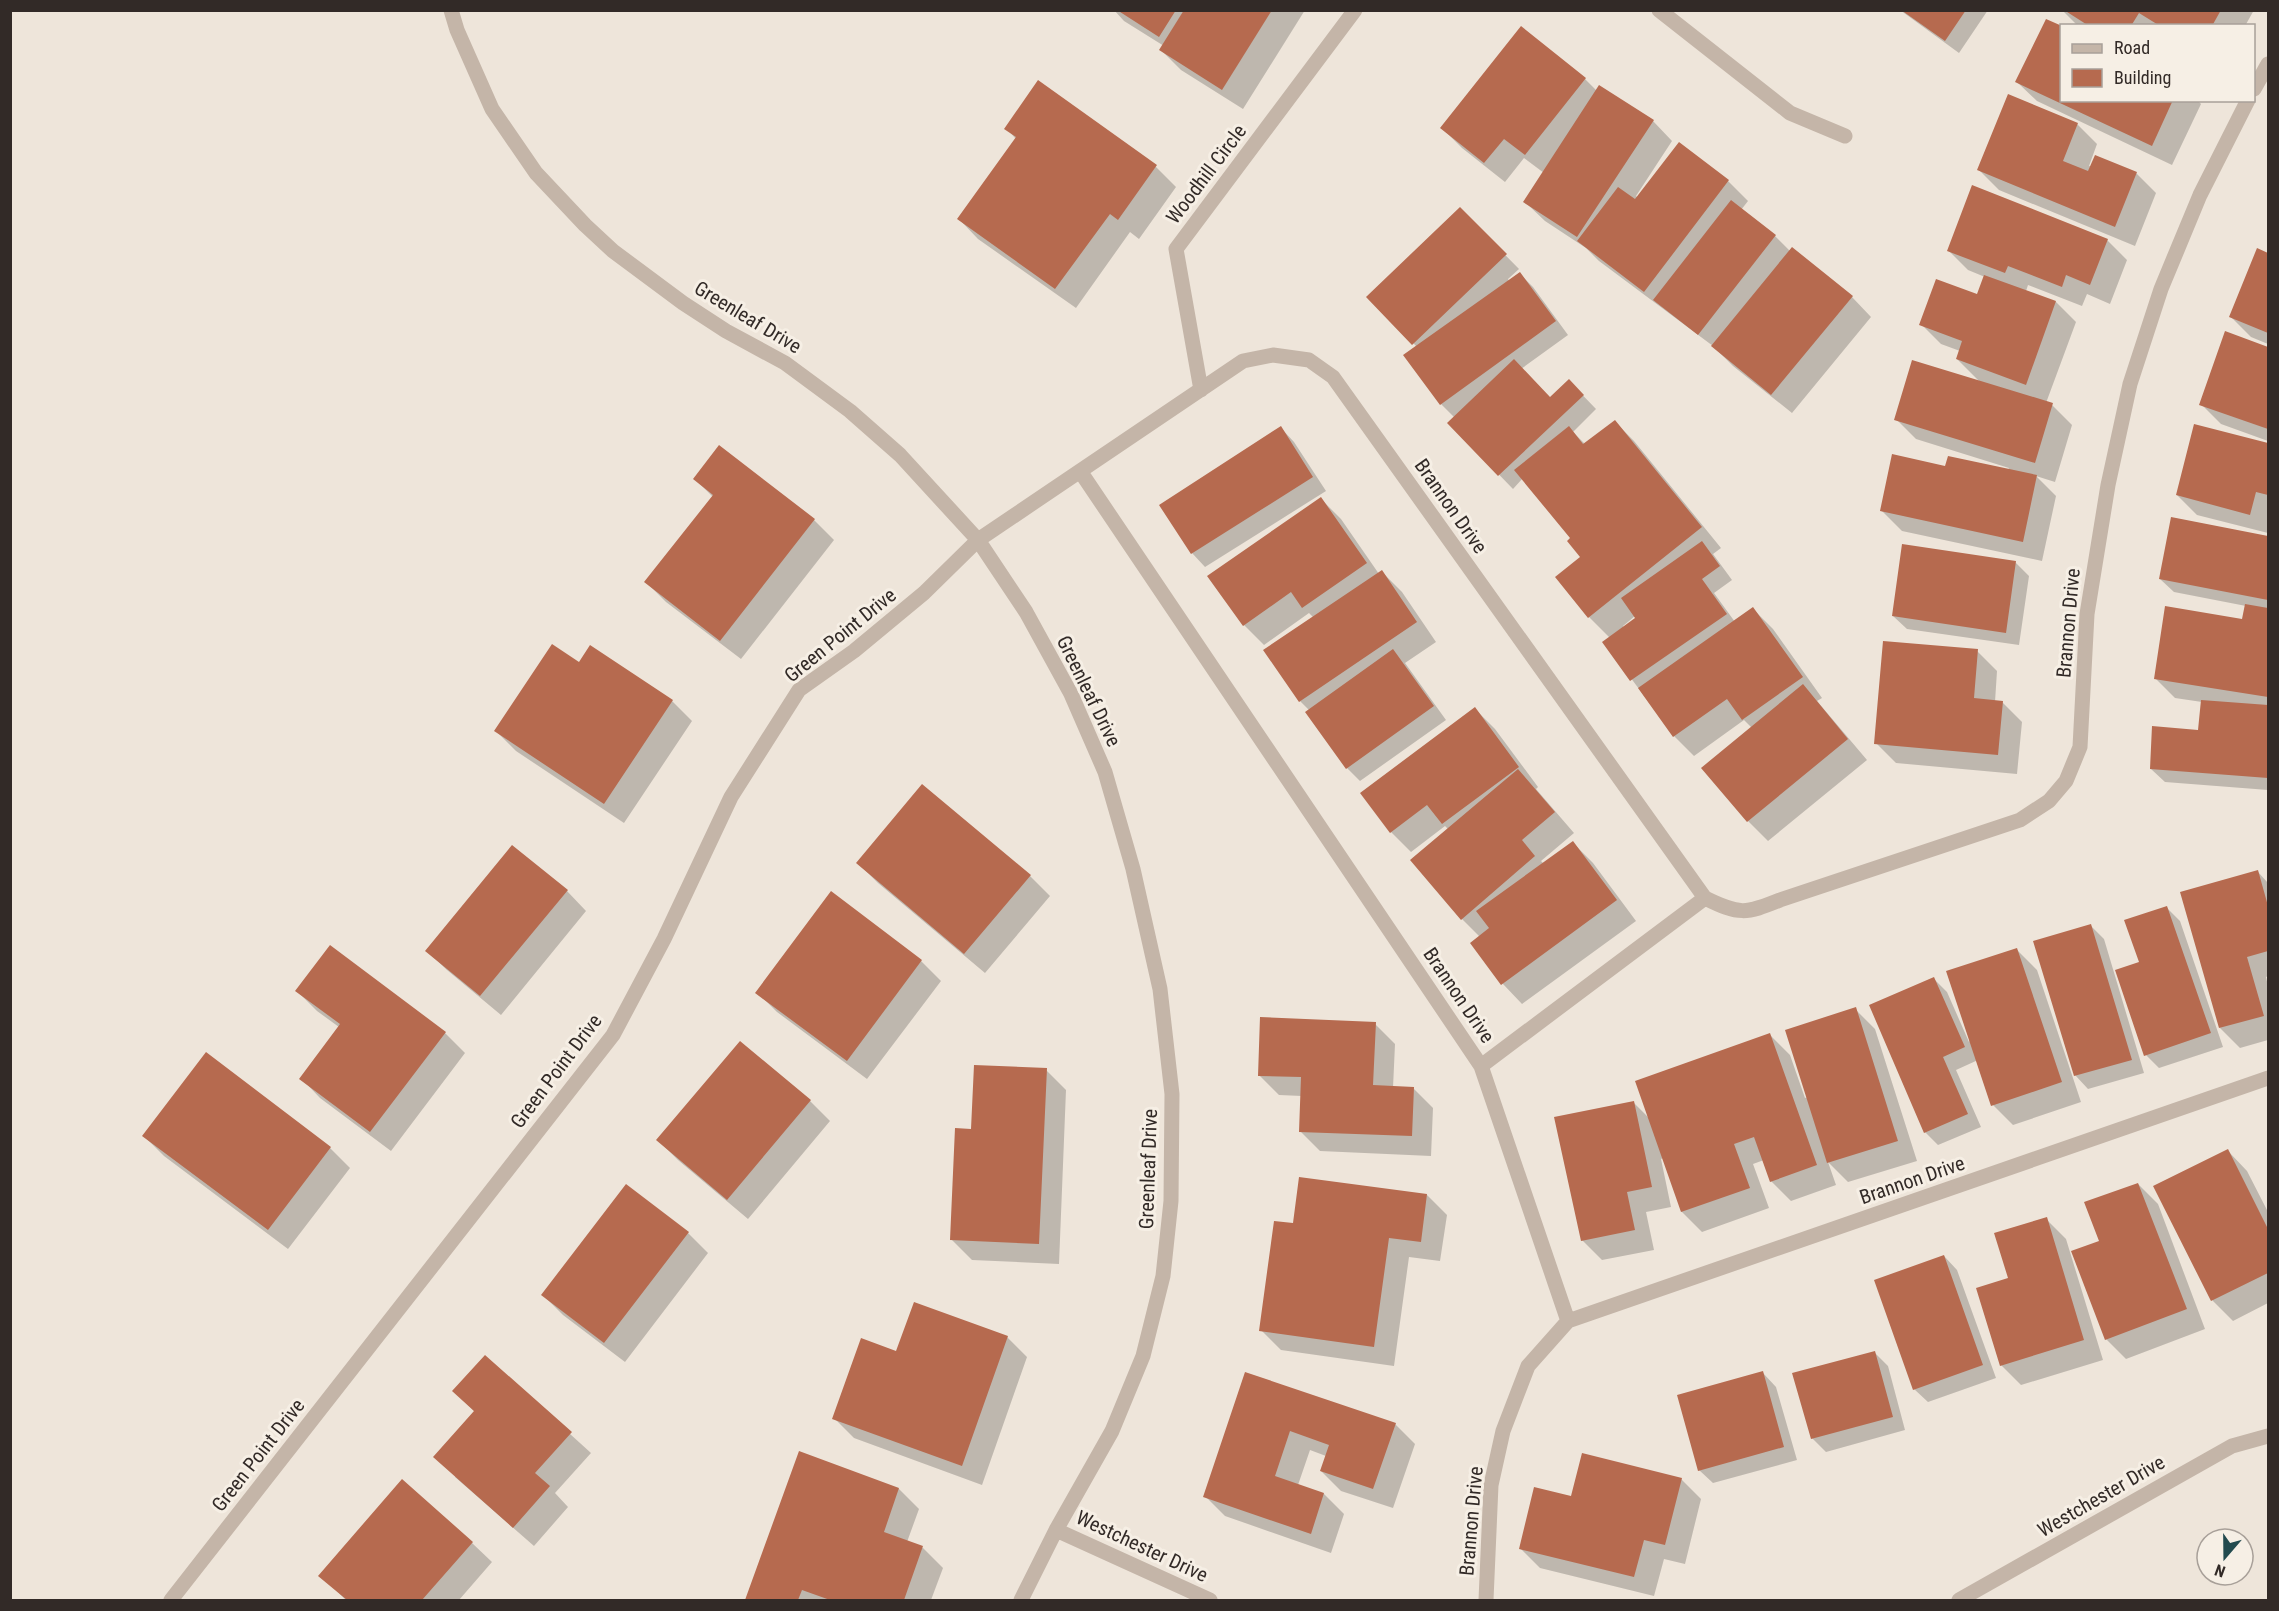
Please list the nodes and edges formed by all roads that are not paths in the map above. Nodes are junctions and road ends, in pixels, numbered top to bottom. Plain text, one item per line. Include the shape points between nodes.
1 (451, 10) edge
2 (1355, 10) edge
3 (1659, 10) edge
4 (2268, 64) edge
5 (2255, 86) edge
6 (2247, 102) edge
7 (1845, 135) dead end
8 (1201, 390) junction
9 (1080, 471) junction
10 (978, 540) junction
11 (1705, 898) junction
12 (1481, 1066) junction
13 (2268, 1078) edge
14 (1568, 1321) junction
15 (2268, 1436) edge
16 (1056, 1530) junction
17 (171, 1600) edge
18 (1021, 1600) edge
19 (1210, 1600) edge
20 (1486, 1600) edge
21 (1959, 1600) edge

1 - 10 street, Greenleaf Drive via 456,30 492,109 536,173 585,225 683,303 785,363 850,411 900,455
2 - 8 street, Woodhill Circle via 1176,249
3 - 7 street via 1790,113
4 - 5 street
6 - 11 street, Brannon Drive via 2200,195 2165,279 2130,384 2108,485 2087,614 2080,747 2066,781 2049,801 2020,820 1753,911 1730,910
8 - 9 street, Brannon Drive
8 - 11 street, Brannon Drive via 1243,361 1273,355 1309,360 1334,377
9 - 10 street, Brannon Drive
9 - 12 street, Brannon Drive
10 - 16 street, Greenleaf Drive via 1026,612 1071,693 1105,772 1133,869 1160,989 1172,1094 1170,1212 1162,1276 1143,1356 1112,1431
10 - 17 street, Green Point Drive via 924,593 799,690 731,797 664,939 613,1035
11 - 12 street, Brannon Drive
12 - 14 street, Brannon Drive
13 - 14 street, Brannon Drive
14 - 20 street, Brannon Drive via 1528,1366 1503,1431 1491,1485
15 - 21 street, Westchester Drive via 2232,1446
16 - 18 street, Greenleaf Drive
16 - 19 street, Westchester Drive

